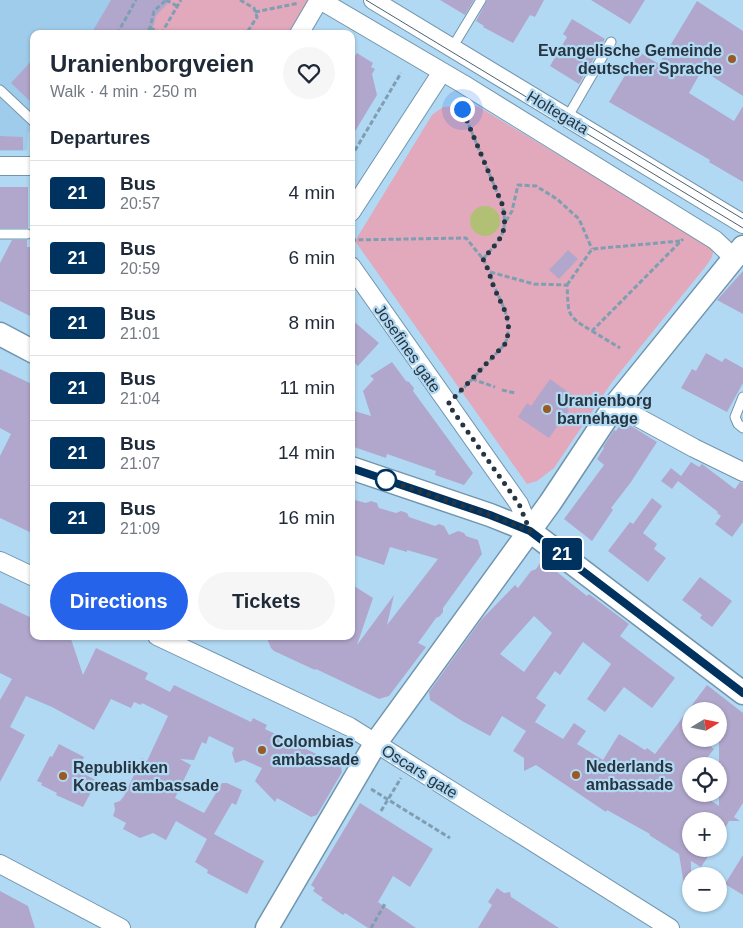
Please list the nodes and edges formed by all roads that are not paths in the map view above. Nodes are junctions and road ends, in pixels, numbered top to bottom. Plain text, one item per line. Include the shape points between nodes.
1 (373, 0) edge
2 (481, 0) edge
3 (314, 1) edge
4 (396, 6) edge
5 (301, 30) edge
6 (611, 42) dead end
7 (452, 48) junction
8 (442, 72) junction
9 (0, 90) edge
10 (30, 118) edge
11 (567, 118) junction
12 (0, 166) edge
13 (30, 166) edge
14 (355, 206) edge
15 (743, 224) edge
16 (0, 234) edge
17 (27, 234) dead end
18 (739, 253) edge
19 (355, 272) edge
20 (0, 334) edge
21 (30, 350) edge
22 (743, 397) edge
23 (615, 405) junction
24 (743, 428) edge
25 (355, 469) edge
26 (743, 472) edge
27 (530, 531) junction
28 (0, 561) edge
29 (30, 575) edge
30 (165, 640) edge
31 (743, 694) edge
32 (375, 744) junction
33 (0, 864) edge
34 (121, 928) edge
35 (267, 928) edge
36 (670, 928) edge

1 - 4 street, Holtegata
2 - 7 lane
3 - 5 street
3 - 8 street, Holtegata
4 - 7 street, Holtegata
6 - 11 lane
7 - 11 street, Holtegata
8 - 14 street
8 - 18 street, Holtegata
9 - 10 lane
11 - 15 street, Holtegata
12 - 13 street
16 - 17 lane
18 - 23 street
19 - 27 street, Josefines gate via 519,504
20 - 21 street
22 - 24 lane via 735,417
23 - 26 street
23 - 27 street
25 - 27 street
27 - 31 street
27 - 32 street
28 - 29 street
30 - 32 street, Oscars gate via 350,727
32 - 35 street
32 - 36 street, Oscars gate
33 - 34 street

